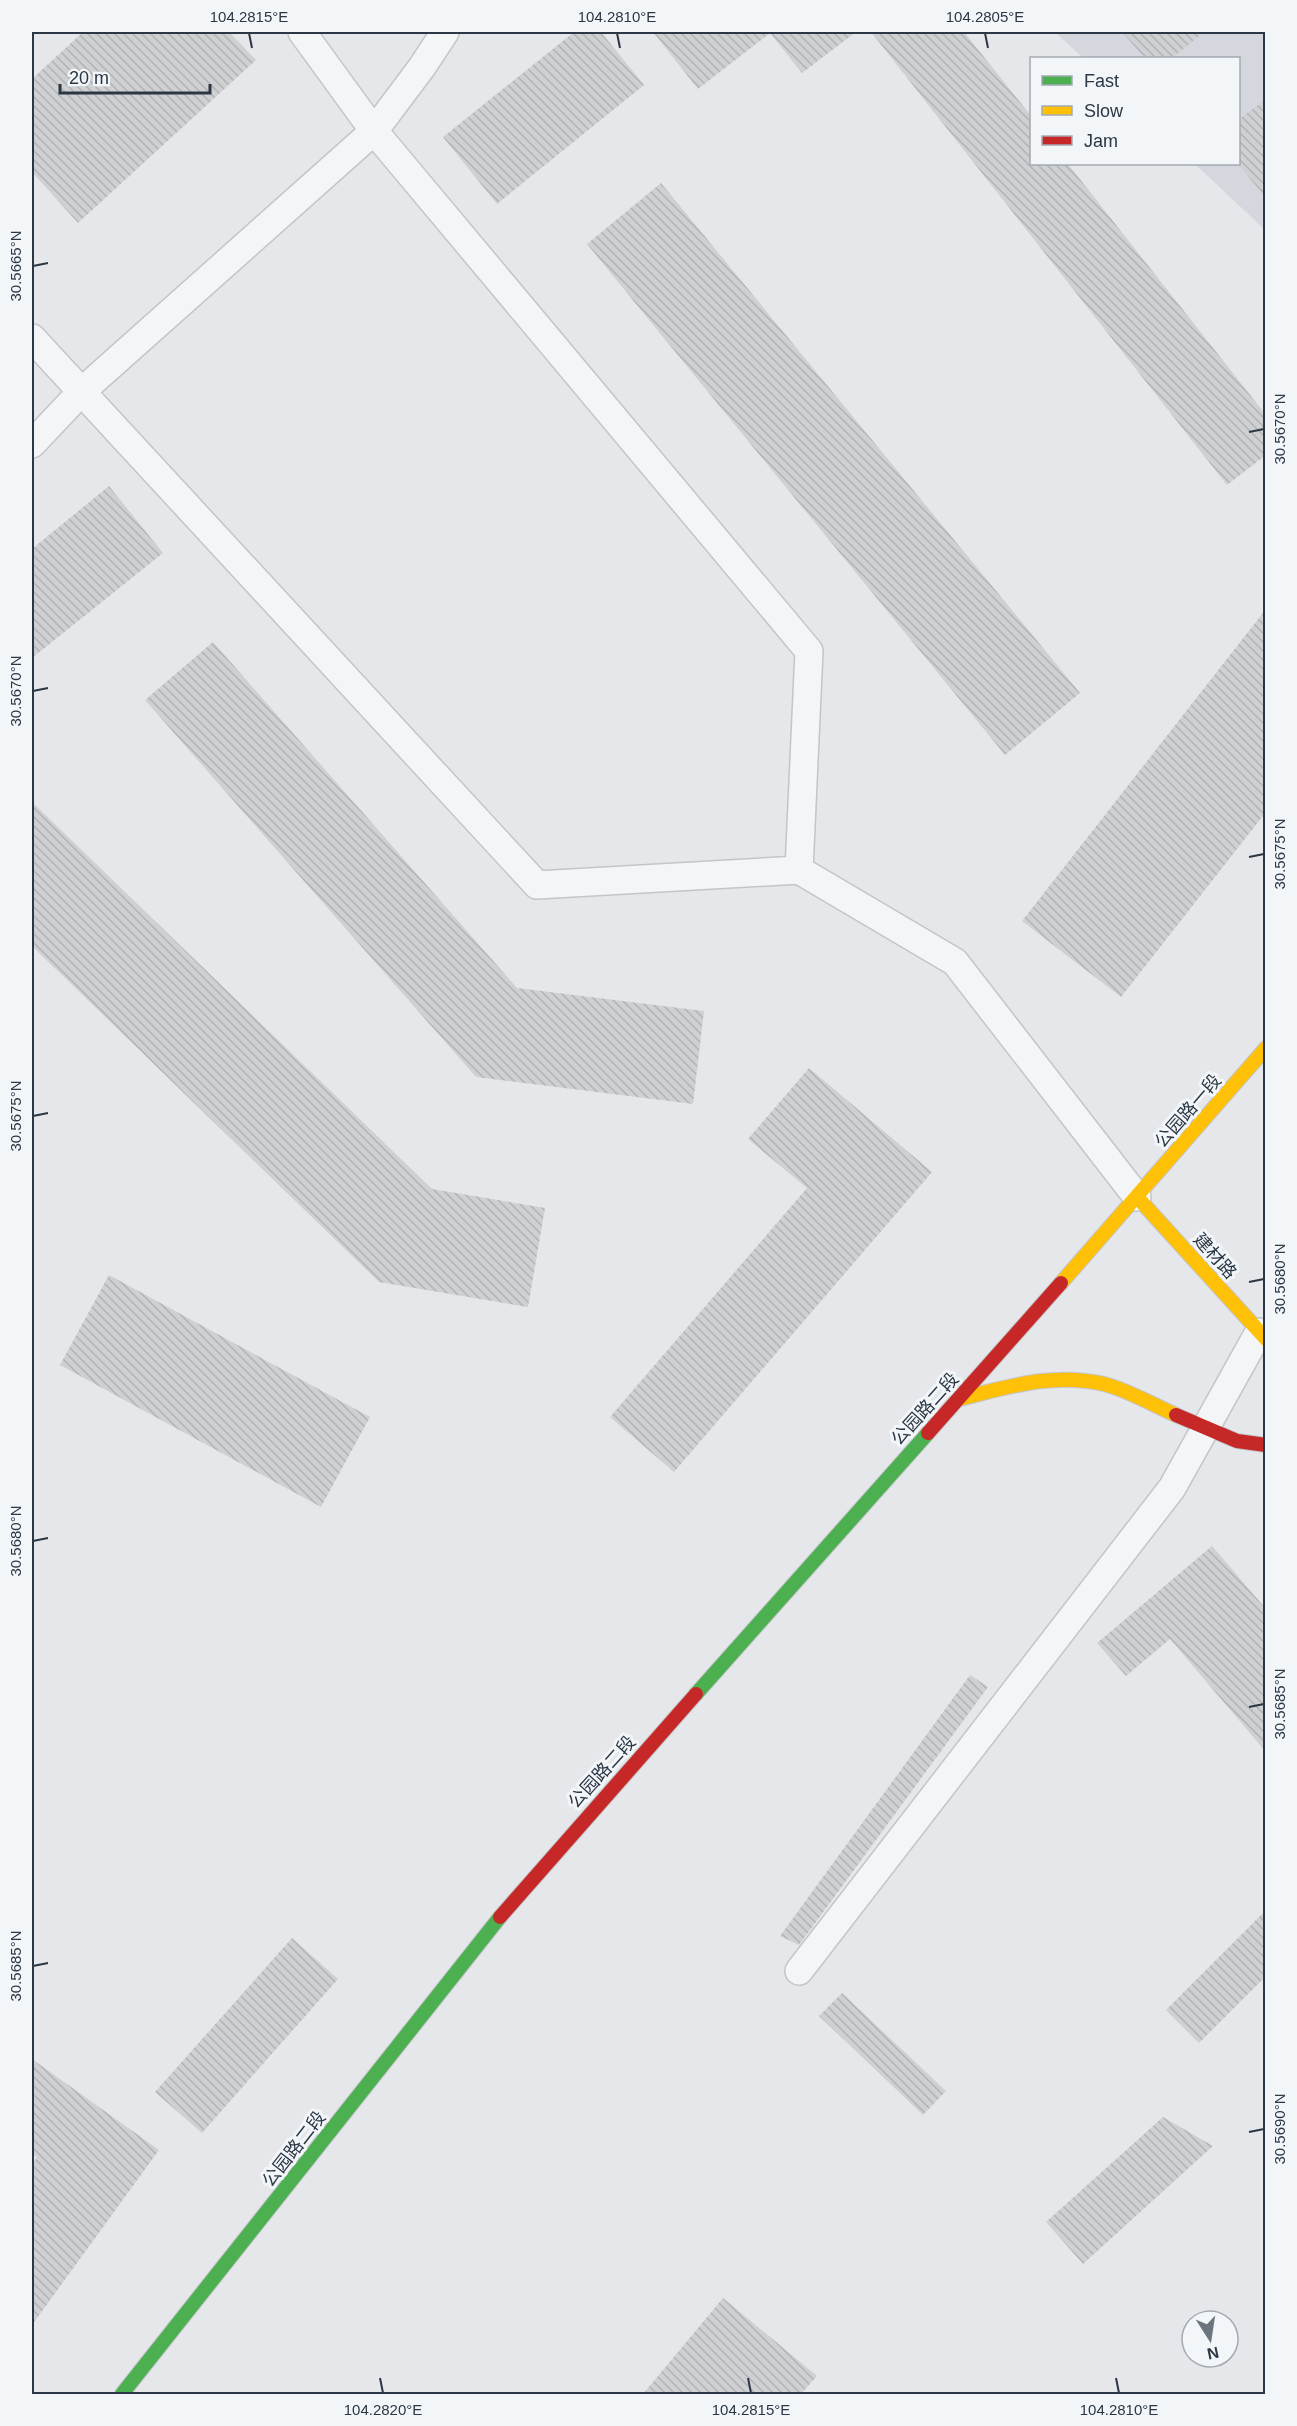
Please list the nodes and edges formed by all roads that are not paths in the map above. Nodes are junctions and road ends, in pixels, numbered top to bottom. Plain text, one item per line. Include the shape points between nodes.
1 (302, 32) edge
2 (445, 32) edge
3 (374, 131) junction
4 (32, 338) edge
5 (81, 392) junction
6 (32, 444) edge
7 (799, 870) junction
8 (1266, 1048) edge
9 (1137, 1197) junction
10 (1262, 1335) edge
11 (959, 1398) junction
12 (1206, 1428) junction
13 (1266, 1445) edge
14 (799, 1971) dead end
15 (122, 2394) edge

1 - 3 lane
2 - 3 lane
3 - 5 lane
3 - 7 lane via 809,651
4 - 5 lane
5 - 6 lane
5 - 7 lane via 537,885
7 - 9 lane via 955,962
8 - 9 street, 公园路一段
9 - 10 street, 建材路
9 - 11 street, 公园路二段
10 - 12 lane
11 - 12 street via 1034,1380 1063,1378 1105,1384
11 - 15 street, 公园路二段 via 521,1891
12 - 13 street via 1237,1441
12 - 14 lane via 1172,1488

